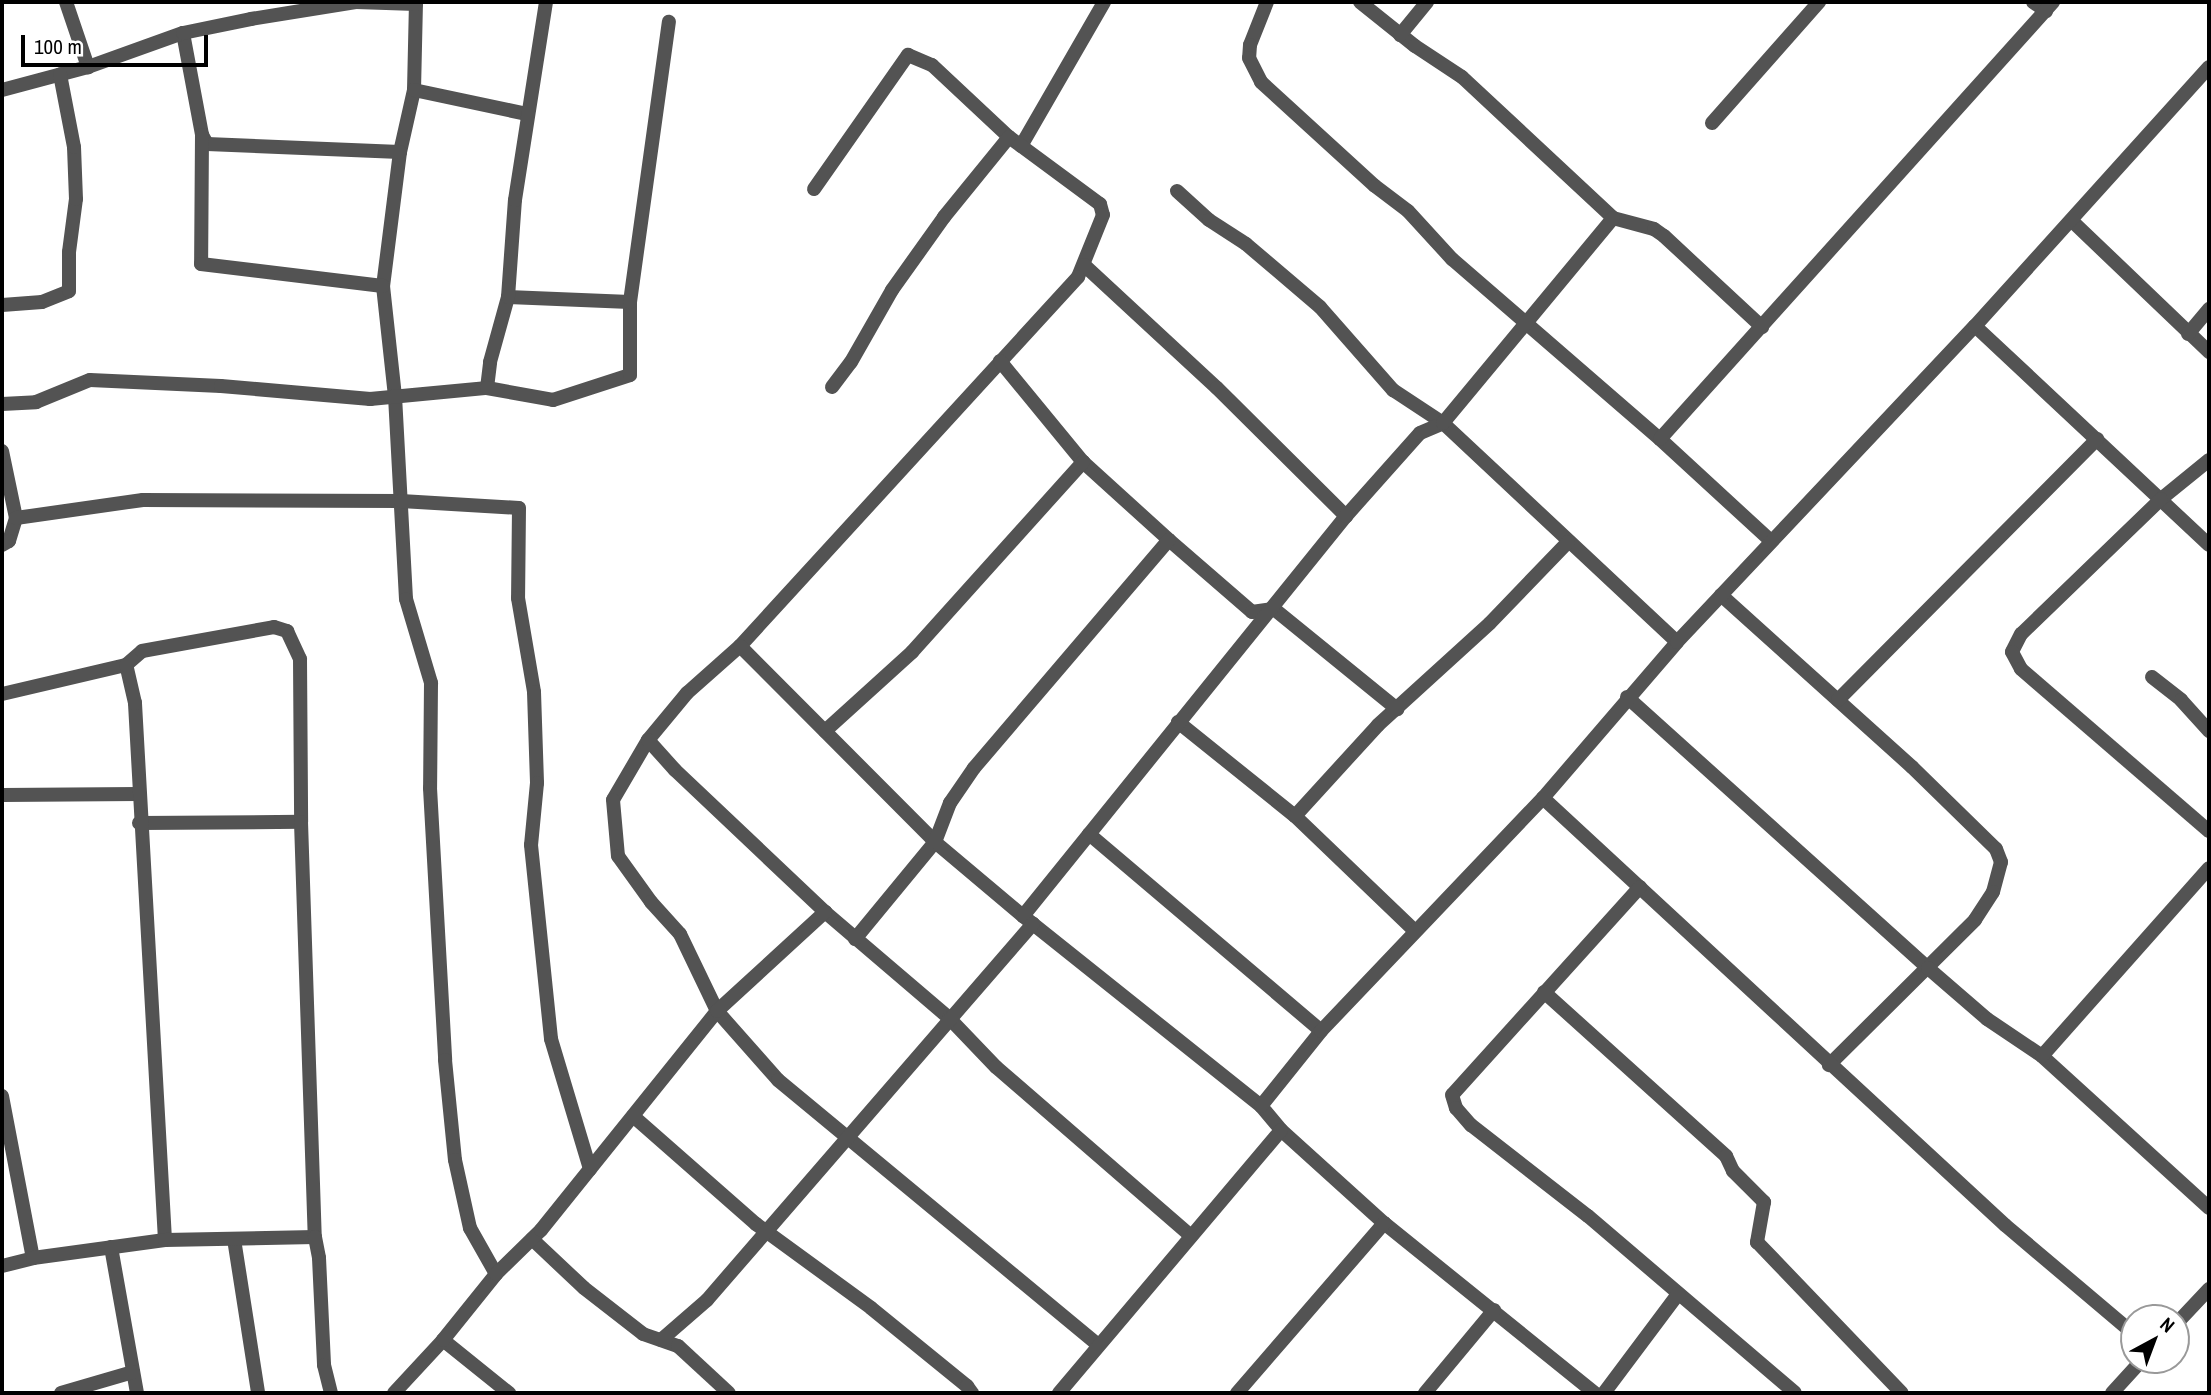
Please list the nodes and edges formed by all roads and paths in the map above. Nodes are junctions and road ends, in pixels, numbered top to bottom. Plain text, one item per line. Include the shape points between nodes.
1 (66, 2) edge
2 (356, 2) edge
3 (545, 2) edge
4 (1104, 2) edge
5 (1267, 2) edge
6 (1360, 2) edge
7 (1427, 2) edge
8 (1819, 2) edge
9 (2033, 2) edge
10 (416, 3) edge
11 (2049, 6) edge
12 (669, 22) dead end
13 (183, 33) junction
14 (1400, 35) junction
15 (88, 67) junction
16 (2209, 67) edge
17 (60, 74) junction
18 (2, 90) edge
19 (414, 90) junction
20 (527, 114) junction
21 (1712, 123) dead end
22 (202, 135) junction
23 (1015, 142) junction
24 (400, 152) junction
25 (814, 189) dead end
26 (1177, 191) dead end
27 (1613, 218) junction
28 (2072, 221) junction
29 (1084, 265) junction
30 (383, 286) junction
31 (509, 297) junction
32 (630, 302) junction
33 (2, 305) edge
34 (2209, 309) edge
35 (1526, 324) junction
36 (1975, 326) junction
37 (1762, 327) junction
38 (2188, 334) junction
39 (2209, 352) edge
40 (1000, 361) junction
41 (832, 387) dead end
42 (487, 388) junction
43 (395, 396) junction
44 (2, 404) edge
45 (1443, 423) junction
46 (1660, 439) junction
47 (2097, 439) junction
48 (2, 451) edge
49 (2209, 460) edge
50 (1083, 461) junction
51 (2161, 499) junction
52 (401, 501) junction
53 (1346, 516) junction
54 (16, 518) junction
55 (1169, 540) junction
56 (1772, 541) junction
57 (1568, 542) junction
58 (2, 545) edge
59 (2209, 545) edge
60 (1721, 595) junction
61 (1274, 608) junction
62 (1677, 642) junction
63 (740, 646) junction
64 (126, 665) junction
65 (2152, 677) dead end
66 (2, 694) edge
67 (1627, 697) junction
68 (1838, 700) junction
69 (1397, 709) junction
70 (1178, 722) junction
71 (825, 731) junction
72 (2209, 731) edge
73 (648, 740) junction
74 (138, 794) junction
75 (2, 795) edge
76 (1543, 797) junction
77 (1295, 816) junction
78 (301, 822) junction
79 (139, 824) junction
80 (2209, 831) edge
81 (1089, 834) junction
82 (935, 842) junction
83 (2209, 868) edge
84 (1640, 887) junction
85 (825, 912) junction
86 (1028, 920) junction
87 (1415, 931) junction
88 (855, 939) junction
89 (1928, 968) junction
90 (1544, 992) junction
91 (717, 1011) junction
92 (949, 1018) junction
93 (1321, 1031) junction
94 (2042, 1056) junction
95 (1829, 1065) junction
96 (2, 1097) edge
97 (1261, 1106) junction
98 (633, 1116) junction
99 (1280, 1130) junction
100 (848, 1138) junction
101 (590, 1169) junction
102 (2209, 1208) edge
103 (1384, 1223) junction
104 (767, 1232) junction
105 (1191, 1236) junction
106 (315, 1237) junction
107 (234, 1239) junction
108 (532, 1239) junction
109 (165, 1240) junction
110 (111, 1247) junction
111 (33, 1258) junction
112 (2, 1266) edge
113 (496, 1274) junction
114 (2209, 1289) edge
115 (1678, 1294) junction
116 (2190, 1309) edge
117 (1494, 1310) junction
118 (2120, 1322) edge
119 (443, 1340) junction
120 (662, 1340) junction
121 (1098, 1345) junction
122 (133, 1372) junction
123 (2129, 1374) edge
124 (61, 1393) edge
125 (137, 1393) edge
126 (258, 1393) edge
127 (331, 1393) edge
128 (394, 1393) edge
129 (509, 1393) edge
130 (729, 1393) edge
131 (972, 1393) edge
132 (1059, 1393) edge
133 (1237, 1393) edge
134 (1425, 1393) edge
135 (1595, 1393) edge
136 (1604, 1393) edge
137 (1794, 1393) edge
138 (1902, 1393) edge
139 (2112, 1393) edge

1 - 15 street
2 - 10 street
2 - 13 street
3 - 20 street
4 - 23 street
5 - 35 street via 1249,58 1261,82 1408,211 1452,260
6 - 14 street
7 - 14 street
8 - 21 street
9 - 11 street
10 - 19 street
11 - 37 street
12 - 32 street
13 - 15 street
13 - 22 street
14 - 27 street via 1462,77
15 - 17 street
16 - 28 street
17 - 18 street
17 - 33 street via 74,147 76,199 69,291 42,302
19 - 20 street
19 - 24 street
20 - 31 street
22 - 24 street via 207,144
22 - 30 street via 201,264
23 - 25 street via 932,65 908,55
23 - 29 street via 1100,204 1103,215
23 - 41 street via 936,227
24 - 30 street
26 - 45 street via 1320,307 1393,390
27 - 35 street
27 - 37 street via 1664,236
28 - 36 street
28 - 38 street
29 - 40 street
29 - 53 street
30 - 43 street
31 - 32 street
31 - 42 street
32 - 42 street via 630,375 553,400
34 - 38 street
35 - 45 street
35 - 46 street
36 - 47 street
36 - 56 street
37 - 46 street
38 - 39 street
40 - 50 street
40 - 63 street
42 - 43 street
43 - 44 street via 370,399 90,380 36,402
43 - 52 street
45 - 53 street via 1420,433
45 - 57 street
46 - 56 street
47 - 51 street
47 - 68 street
48 - 54 street
49 - 51 street
50 - 55 street
50 - 71 street via 912,652
51 - 59 street
51 - 80 street via 2021,634 2012,652 2021,669
52 - 54 street via 143,500
52 - 101 street via 519,508 518,598 534,692 537,783 531,845 551,1039
52 - 113 street via 406,598 431,683 430,788 455,1160 470,1228
53 - 61 street
54 - 58 street via 9,541
55 - 61 street via 1252,612
55 - 82 street via 974,768 950,803
56 - 60 street
57 - 62 street
57 - 69 street
60 - 62 street
60 - 68 street
61 - 69 street
61 - 70 street
62 - 67 street
63 - 71 street
63 - 73 street via 687,693
64 - 66 street
64 - 74 street via 135,703
64 - 78 street via 142,651 263,628 287,631 300,659
65 - 72 street
67 - 76 street
67 - 89 street
68 - 89 street via 1996,849 2001,862 1993,892 1975,920
69 - 77 street
70 - 77 street
70 - 81 street
71 - 82 street
73 - 85 street
73 - 91 street via 613,800 618,856 680,934
74 - 75 street
74 - 79 street
76 - 84 street
76 - 87 street
77 - 87 street
78 - 79 street
78 - 106 street
79 - 109 street
81 - 86 street
81 - 93 street
82 - 86 street
82 - 88 street
83 - 94 street
84 - 90 street
84 - 95 street
85 - 88 street
85 - 91 street
86 - 92 street
86 - 97 street
87 - 93 street
88 - 92 street
89 - 94 street via 1987,1019
89 - 95 street
90 - 115 street via 1452,1095 1456,1108
90 - 138 street via 1726,1156 1733,1171 1764,1202 1757,1242
91 - 98 street
91 - 100 street via 778,1080
92 - 100 street
92 - 105 street via 996,1067
93 - 97 street
94 - 102 street
95 - 118 street
96 - 111 street
97 - 99 street
98 - 101 street
98 - 104 street
99 - 103 street
99 - 105 street
100 - 104 street
100 - 121 street
101 - 108 street
103 - 117 street
103 - 133 street
104 - 120 street via 707,1300
104 - 131 street via 871,1308
105 - 121 street
106 - 107 street
106 - 127 street via 320,1258 324,1365
107 - 109 street
107 - 126 street
108 - 113 street
108 - 120 street via 584,1288 633,1326
109 - 110 street
110 - 111 street
110 - 122 street
111 - 112 street
113 - 119 street
114 - 116 street
115 - 136 street
115 - 137 street
117 - 134 street
117 - 135 street
119 - 128 street
119 - 129 street
120 - 130 street via 678,1346
121 - 132 street
122 - 124 street
122 - 125 street
123 - 139 street

